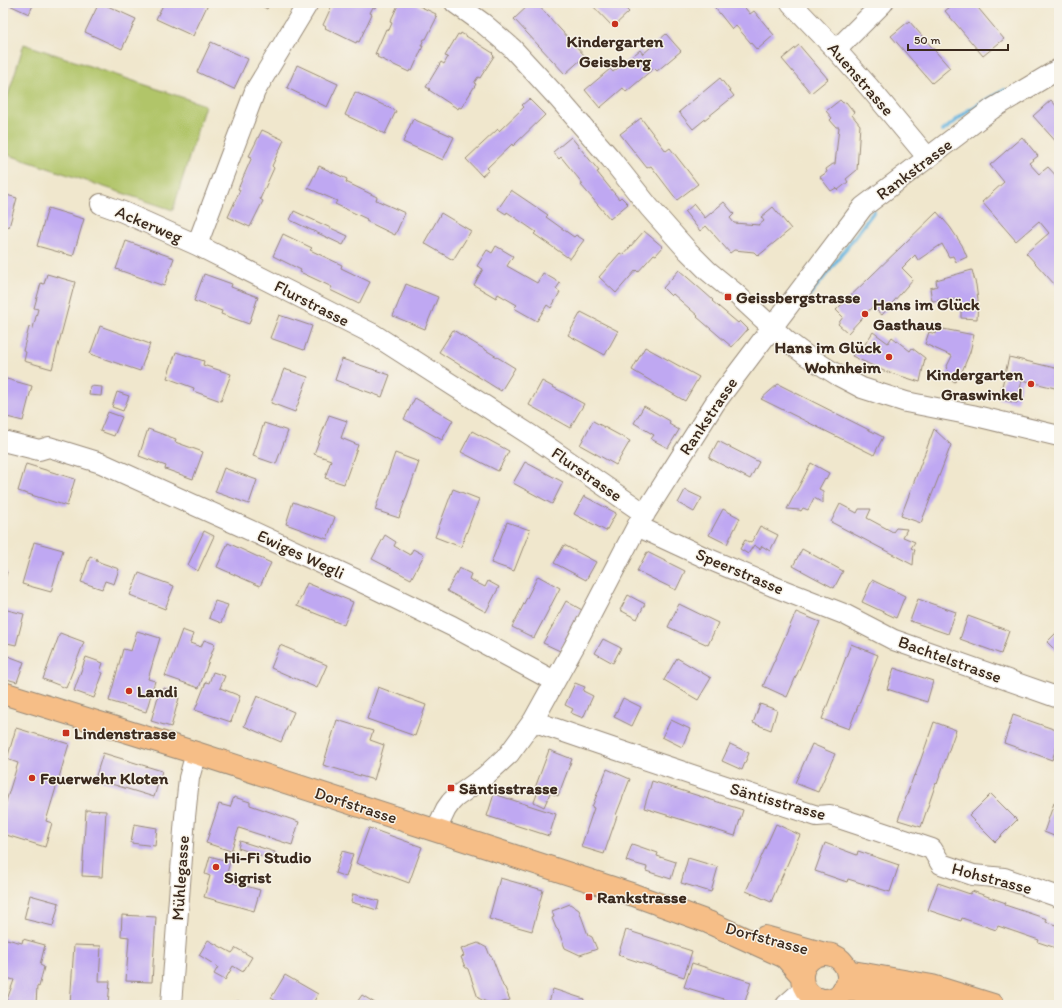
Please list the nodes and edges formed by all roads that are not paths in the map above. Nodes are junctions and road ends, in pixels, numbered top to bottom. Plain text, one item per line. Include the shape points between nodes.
1 (308, 3) edge
2 (455, 3) edge
3 (791, 3) edge
4 (883, 3) edge
5 (836, 50) junction
6 (1059, 69) edge
7 (928, 158) junction
8 (101, 204) dead end
9 (197, 245) junction
10 (772, 327) junction
11 (1059, 436) edge
12 (3, 441) edge
13 (641, 520) junction
14 (836, 610) joint
15 (554, 681) junction
16 (3, 693) edge
17 (1059, 698) edge
18 (533, 721) junction
19 (196, 753) junction
20 (436, 830) junction
21 (932, 849) joint
22 (1059, 898) edge
23 (708, 922) junction
24 (825, 954) junction
25 (845, 980) junction
26 (809, 992) edge
27 (170, 1005) edge
28 (786, 1005) edge
29 (936, 1005) edge
30 (993, 1005) edge

1 - 9 street via 255,91
2 - 10 street via 512,48 559,99 688,251
3 - 5 street, Auenstrasse
4 - 5 street
5 - 7 street, Auenstrasse
6 - 7 street, Rankstrasse via 992,109
7 - 10 street, Rankstrasse via 863,207
8 - 9 street, Ackerweg
9 - 13 street, Flurstrasse via 373,334 532,436
10 - 11 street via 807,356 862,388 906,402
10 - 13 street, Rankstrasse via 715,403
12 - 15 street, Ewiges Wegli via 39,450 49,446 101,463 370,586 452,626
13 - 14 street, Speerstrasse via 704,557
13 - 15 street, Rankstrasse
14 - 17 street, Bachtelstrasse via 894,640
15 - 18 street, Rankstrasse
16 - 19 main road, Dorfstrasse
18 - 20 street, Rankstrasse via 509,754 451,802
18 - 21 street, Säntisstrasse via 817,816 830,815
19 - 20 main road, Dorfstrasse
19 - 27 street, Mühlegasse via 189,778
20 - 23 main road, Dorfstrasse
21 - 22 street, Hohstrasse via 940,864 973,875 1004,878
23 - 24 main road, Dorfstrasse
23 - 26 main road, Dorfstrasse via 786,958
24 - 25 main road via 841,961 845,966
24 - 26 main road via 809,960 803,970
25 - 26 main road via 838,995 832,998 826,999
25 - 29 main road via 877,991
25 - 30 main road via 932,986
26 - 28 street

